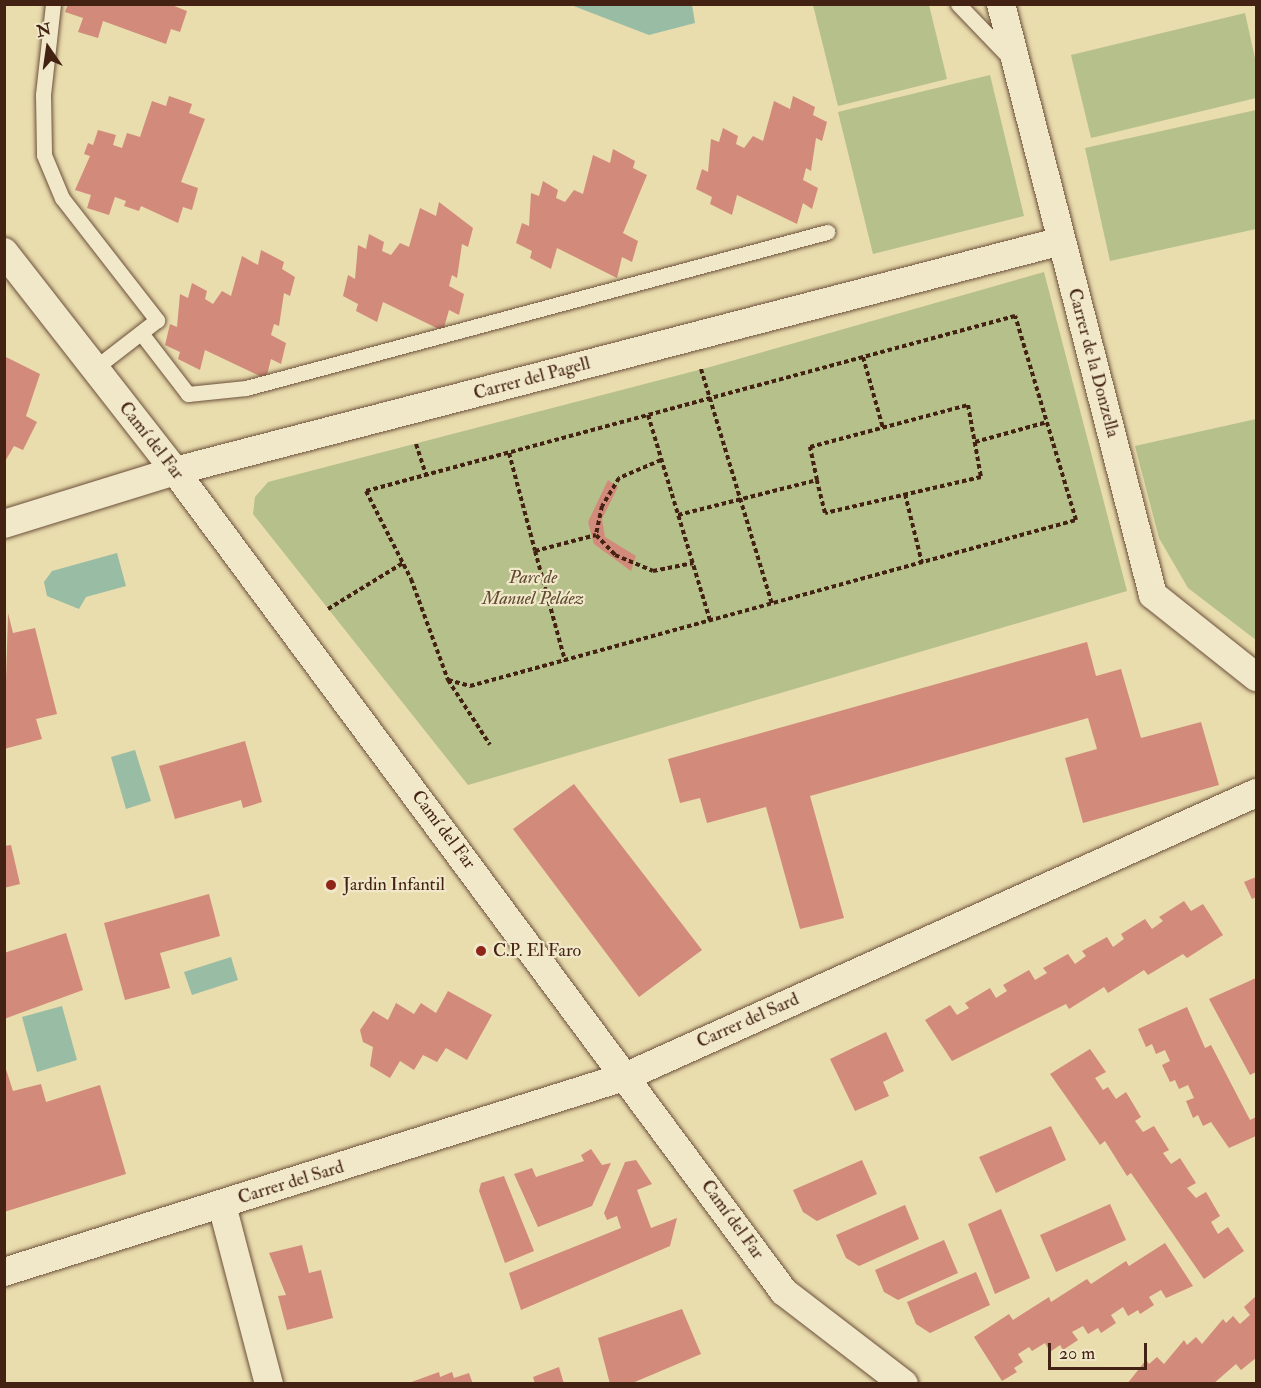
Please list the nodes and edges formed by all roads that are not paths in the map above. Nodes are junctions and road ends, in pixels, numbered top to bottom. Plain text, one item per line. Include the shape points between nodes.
1 (53, 4) edge
2 (958, 4) edge
3 (1000, 4) edge
4 (1016, 63) junction
5 (827, 232) dead end
6 (1062, 241) junction
7 (4, 252) edge
8 (141, 333) junction
9 (95, 369) junction
10 (175, 471) junction
11 (4, 524) edge
12 (1257, 677) edge
13 (1257, 793) edge
14 (627, 1076) junction
15 (222, 1205) junction
16 (4, 1272) edge
17 (269, 1383) edge
18 (904, 1383) edge

1 - 8 lane via 43,95 44,155 62,198 157,320
2 - 4 lane
3 - 4 street, Carrer de la Donzella
4 - 6 street, Carrer de la Donzella
5 - 8 lane via 246,388 188,394
6 - 10 street, Carrer del Pagell
6 - 12 street, Carrer de la Donzella via 1153,595
7 - 9 street, Camí del Far
8 - 9 lane
9 - 10 street, Camí del Far
10 - 11 street, Carrer del Pagell
10 - 14 street, Camí del Far
13 - 14 street, Carrer del Sard
14 - 15 street, Carrer del Sard
14 - 18 street, Camí del Far via 784,1292
15 - 16 street, Carrer del Sard
15 - 17 street, Carrer del Sard

